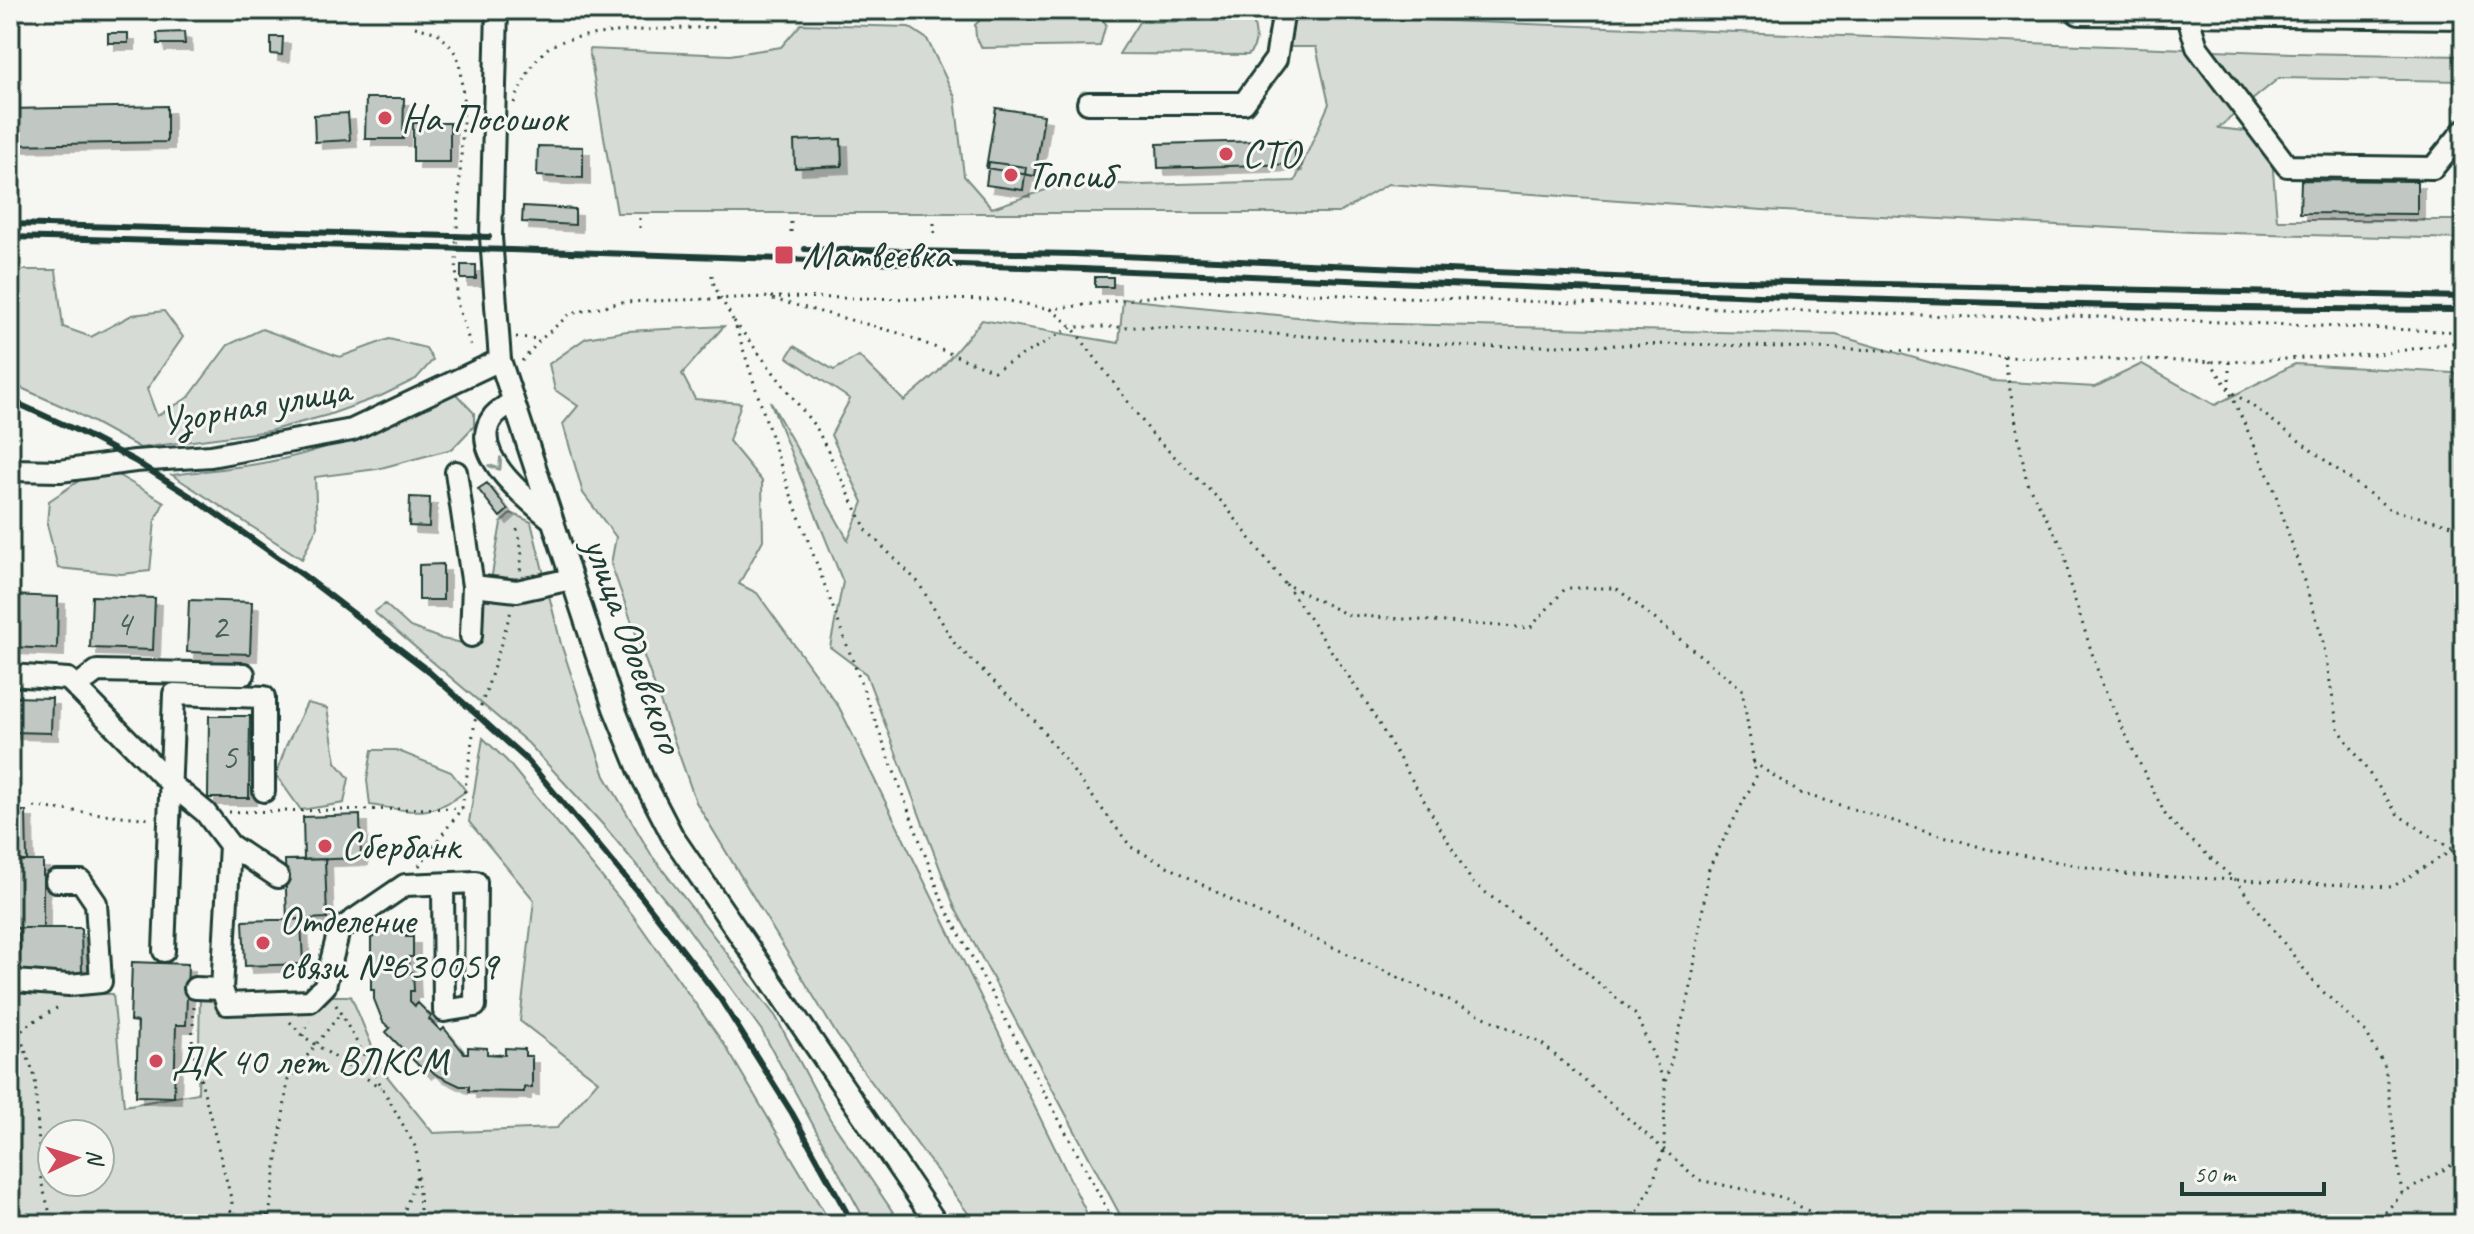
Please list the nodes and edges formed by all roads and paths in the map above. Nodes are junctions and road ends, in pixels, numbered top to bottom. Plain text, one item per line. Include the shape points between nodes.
1 (497, 10) edge
2 (1284, 10) edge
3 (2080, 10) edge
4 (2186, 11) edge
5 (2464, 14) edge
6 (415, 27) dead end
7 (720, 27) dead end
8 (514, 103) dead end
9 (1088, 103) dead end
10 (2464, 130) edge
11 (640, 218) dead end
12 (791, 222) dead end
13 (934, 223) dead end
14 (640, 228) dead end
15 (791, 232) dead end
16 (934, 235) dead end
17 (712, 275) dead end
18 (765, 297) junction
19 (724, 299) junction
20 (1051, 309) junction
21 (734, 321) junction
22 (1072, 327) junction
23 (2464, 332) edge
24 (2464, 341) edge
25 (2004, 357) junction
26 (2210, 360) junction
27 (2229, 362) junction
28 (478, 369) junction
29 (503, 370) junction
30 (2229, 390) junction
31 (513, 401) junction
32 (10, 470) edge
33 (456, 472) dead end
34 (551, 519) junction
35 (2464, 528) edge
36 (571, 579) junction
37 (1285, 584) junction
38 (473, 586) junction
39 (471, 636) dead end
40 (244, 674) dead end
41 (10, 675) edge
42 (76, 687) junction
43 (486, 692) dead end
44 (1753, 762) junction
45 (172, 785) junction
46 (264, 791) dead end
47 (34, 807) dead end
48 (462, 808) junction
49 (205, 812) junction
50 (170, 821) junction
51 (230, 845) junction
52 (2453, 850) junction
53 (2464, 857) edge
54 (278, 877) dead end
55 (56, 881) dead end
56 (2236, 881) junction
57 (443, 884) junction
58 (405, 885) junction
59 (164, 951) dead end
60 (12, 977) edge
61 (325, 986) junction
62 (195, 988) joint
63 (222, 989) junction
64 (272, 1002) junction
65 (72, 1004) dead end
66 (341, 1013) junction
67 (12, 1037) edge
68 (10, 1043) edge
69 (318, 1046) junction
70 (1665, 1083) junction
71 (384, 1091) junction
72 (1664, 1149) junction
73 (2464, 1158) edge
74 (417, 1173) junction
75 (2402, 1194) junction
76 (270, 1214) junction
77 (53, 1224) edge
78 (229, 1224) edge
79 (243, 1224) edge
80 (268, 1224) edge
81 (400, 1224) edge
82 (421, 1224) edge
83 (937, 1224) edge
84 (1115, 1224) edge
85 (1631, 1224) edge
86 (1834, 1224) edge
87 (2374, 1224) edge

1 - 29 street, улица Одоевского via 491,237
2 - 9 street via 1276,59 1244,103
3 - 4 highway
4 - 5 highway
4 - 10 street via 2197,47 2287,166 2433,168
6 - 28 path via 438,33 459,61 464,104 457,303
7 - 8 path via 581,36 548,48 525,77
11 - 14 path
12 - 15 path
13 - 16 path
17 - 19 path via 712,284
18 - 19 path
18 - 20 path via 1004,300
18 - 22 path via 899,333 994,371
19 - 21 path
19 - 29 path via 622,302 570,314
20 - 22 path
20 - 23 path via 1204,290
21 - 72 path via 817,429 867,531 918,582 955,644 1035,721 1131,847 1239,904 1541,1043
21 - 84 path via 784,476 943,903
22 - 25 path via 1160,327 1482,347 1684,344
22 - 37 path via 1155,438 1224,504
24 - 27 path via 2379,354
25 - 26 path
25 - 56 path via 2027,483 2064,550 2102,684 2167,818
26 - 27 path
26 - 30 path
27 - 30 path
28 - 29 street, Узорная улица
28 - 32 street, Узорная улица via 352,430 211,456 60,471
29 - 31 street, улица Одоевского
30 - 35 path via 2391,510
30 - 52 path via 2273,486 2317,621 2338,728 2398,815
31 - 34 street, улица Одоевского
31 -> 34 street via 492,417 488,450 523,496
33 - 38 street
34 - 36 street, улица Одоевского
36 - 38 street via 517,591
36 - 83 street, улица Одоевского via 614,708 673,837
37 - 44 path via 1348,615 1530,628 1566,588 1616,588 1742,689
37 - 70 path via 1368,705 1472,882 1636,1015
38 - 39 street
40 - 42 street via 97,671
41 - 42 street via 68,679
42 - 45 street
43 - 48 path via 475,721
44 - 56 path via 1800,793 1987,849 2131,875
44 - 70 path via 1756,777 1709,868 1690,992
45 - 46 street via 174,694 264,697
45 - 49 street
45 - 50 street
47 - 50 path
48 - 49 path
48 - 58 path
49 - 51 street
50 - 59 street
51 - 54 street
51 - 63 street
52 - 53 path
52 - 56 path via 2392,887
55 - 60 street via 81,881 96,903 101,982 69,985
56 - 75 path via 2317,986 2366,1032 2385,1067
57 - 57 street via 443,931 444,1011 475,1006 476,882
57 - 58 street
58 - 61 street via 339,930
60 - 67 path via 18,1016
61 - 64 street via 310,1001
61 - 66 path
62 - 63 street
62 - 78 path via 192,1045 232,1202
63 - 64 street via 227,1004
64 - 69 path
65 - 67 path via 60,1005
66 - 69 path
66 - 71 path
67 - 68 path
67 - 77 path via 21,1039 35,1077 41,1181
69 - 71 path
69 - 76 path via 288,1080
70 - 72 path
71 - 74 path via 416,1148
72 - 85 path
72 - 86 path via 1699,1180 1781,1197
73 - 75 path
74 - 81 path
74 - 82 path
75 - 87 path
76 - 79 path
76 - 80 path

